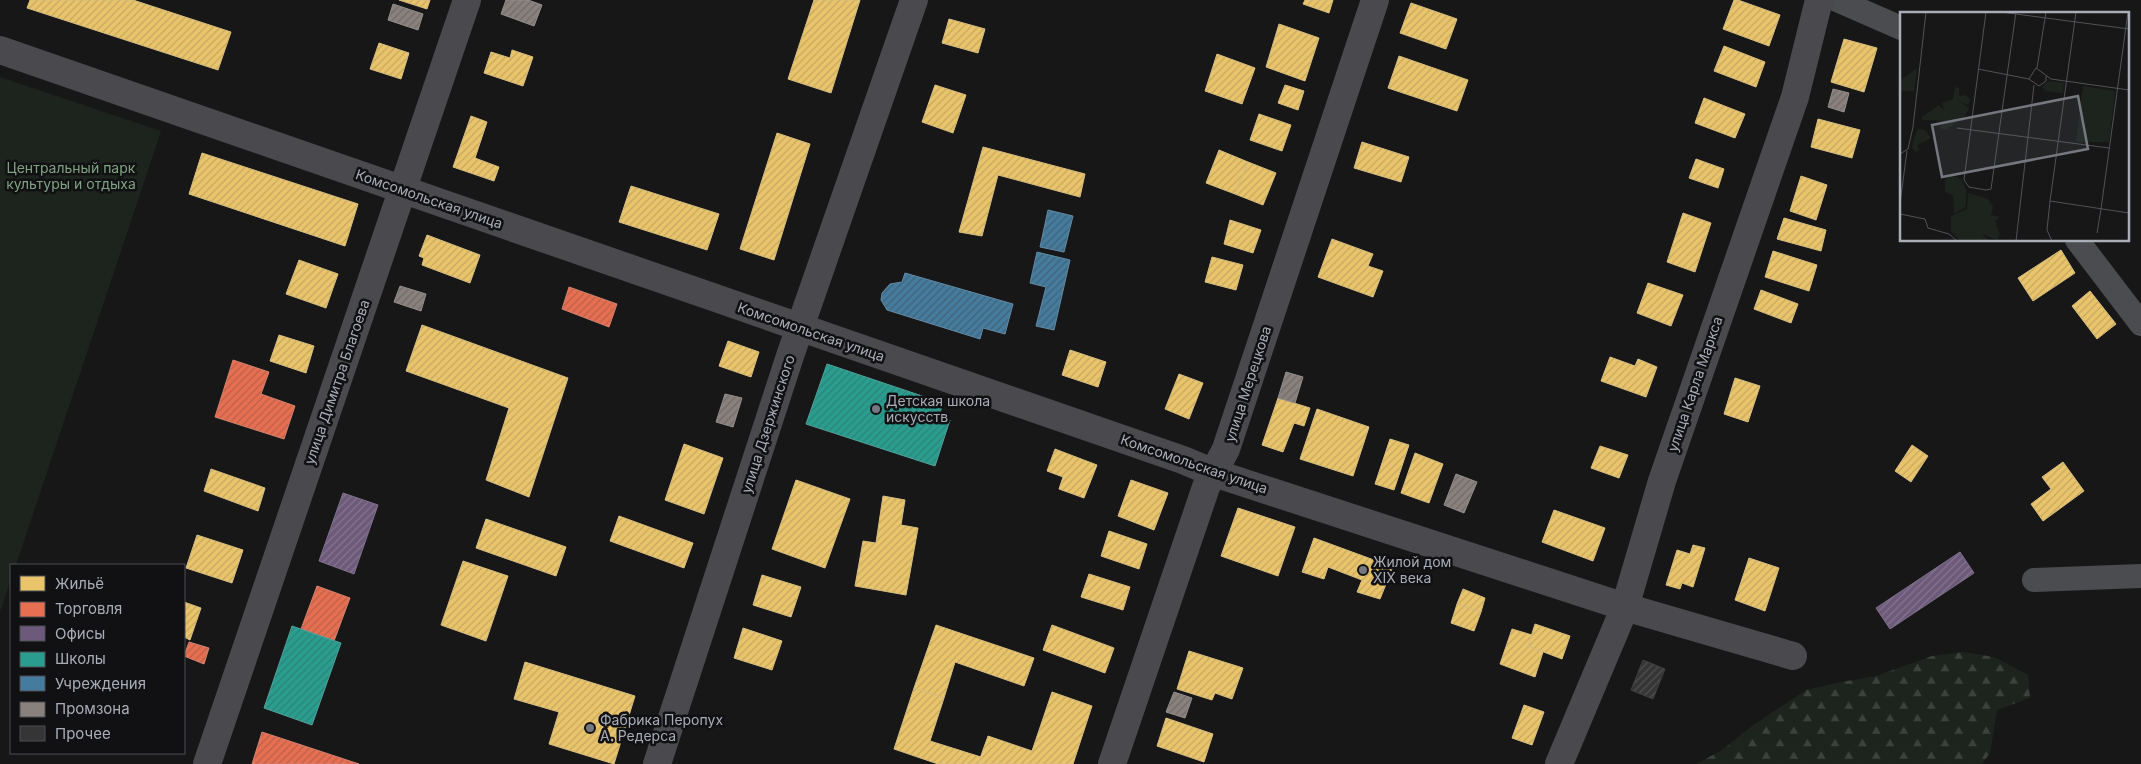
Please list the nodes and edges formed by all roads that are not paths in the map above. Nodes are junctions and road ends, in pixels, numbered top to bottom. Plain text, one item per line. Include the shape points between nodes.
1 (466, 0) edge
2 (914, 0) edge
3 (1375, 0) edge
4 (1819, 0) edge
5 (1837, 0) edge
6 (1900, 28) edge
7 (0, 50) edge
8 (403, 190) junction
9 (2078, 241) edge
10 (2141, 324) edge
11 (801, 329) junction
12 (1214, 473) junction
13 (2141, 576) edge
14 (2034, 580) dead end
15 (1625, 607) junction
16 (1793, 656) dead end
17 (207, 764) edge
18 (657, 764) edge
19 (1112, 764) edge
20 (1559, 764) edge

1 - 8 street, улица Димитра Благоева
2 - 11 street, улица Дзержинского
3 - 12 street, улица Мерецкова via 1226,449
4 - 15 street, улица Карла Маркса via 1795,97 1662,481
5 - 6 street
7 - 8 street, Комсомольская улица
8 - 11 street, Комсомольская улица
8 - 17 street, улица Димитра Благоева
9 - 10 street
11 - 12 street, Комсомольская улица
11 - 18 street, улица Дзержинского
12 - 15 street, Комсомольская улица
12 - 19 street, улица Мерецкова via 1206,488
13 - 14 street
15 - 16 street, Комсомольская улица
15 - 20 street, улица Карла Маркса

